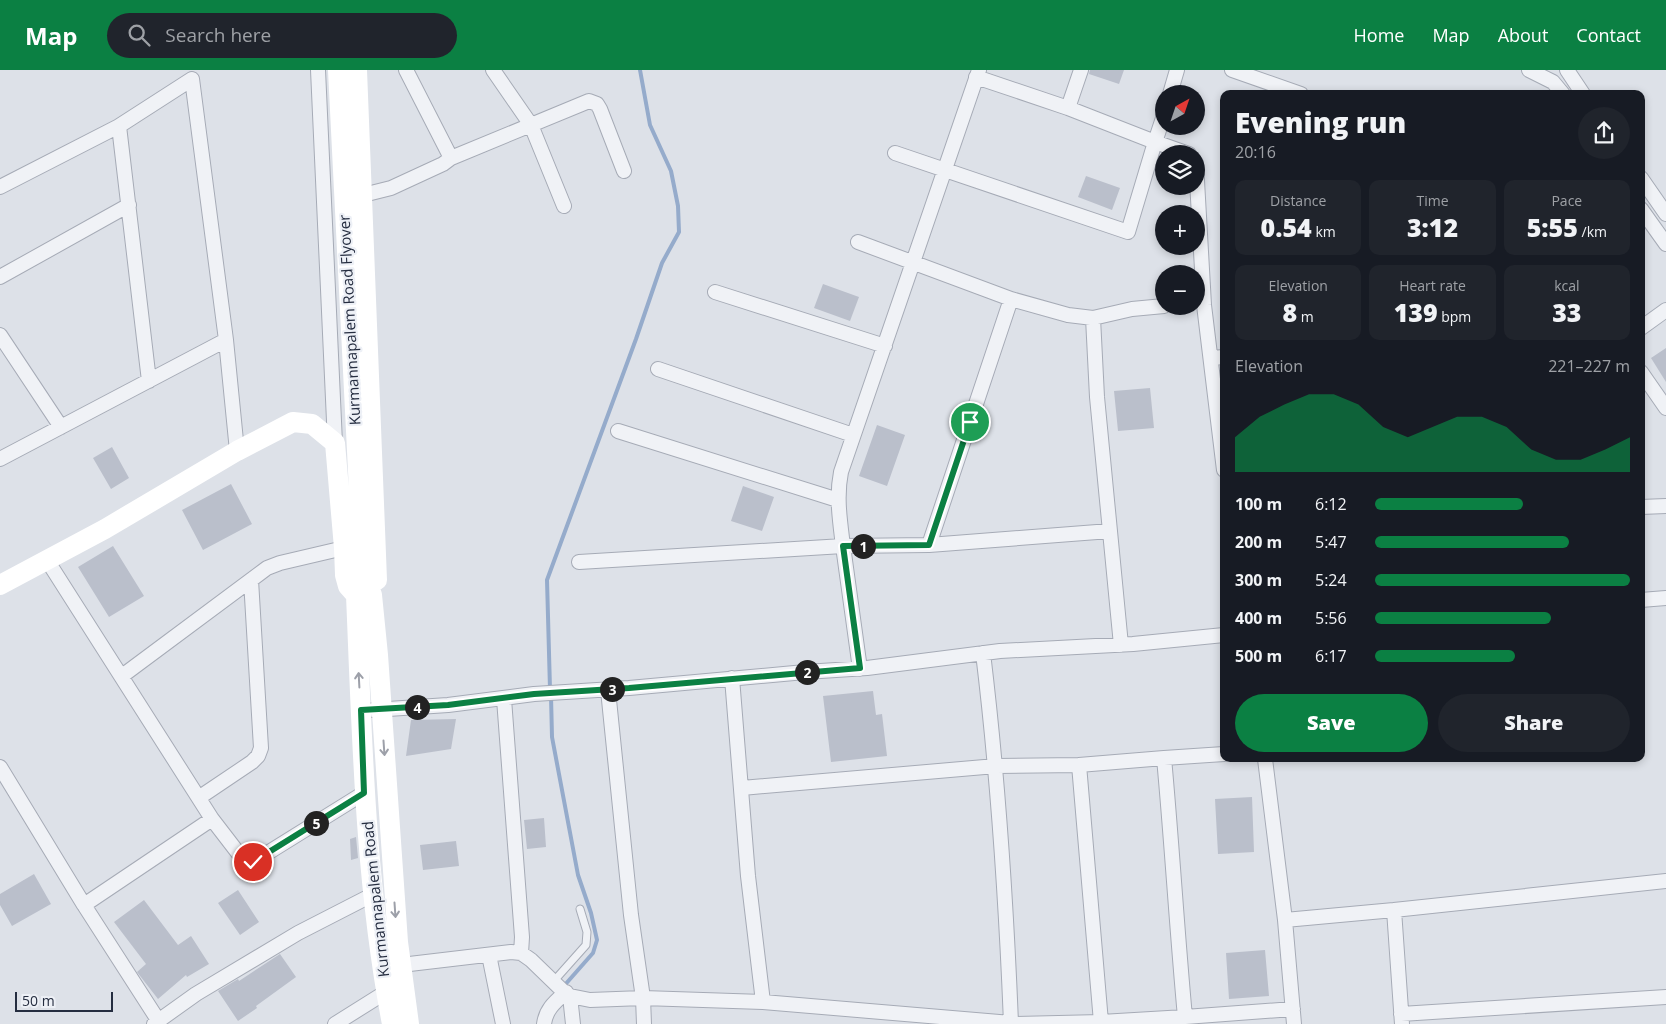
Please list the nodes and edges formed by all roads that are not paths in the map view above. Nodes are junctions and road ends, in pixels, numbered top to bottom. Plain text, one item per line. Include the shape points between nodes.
1 (318, 70) edge
2 (338, 70) edge
3 (358, 70) edge
4 (406, 70) edge
5 (492, 70) edge
6 (1081, 70) edge
7 (1177, 70) edge
8 (1232, 70) edge
9 (1529, 70) edge
10 (1567, 70) edge
11 (978, 74) edge
12 (191, 75) edge
13 (1173, 85) edge
14 (1290, 90) edge
15 (1560, 90) edge
16 (1580, 90) edge
17 (1068, 108) junction
18 (531, 125) junction
19 (119, 126) junction
20 (1157, 135) edge
21 (1155, 142) junction
22 (1164, 145) edge
23 (895, 153) dead end
24 (451, 158) junction
25 (945, 170) junction
26 (624, 171) dead end
27 (1645, 184) edge
28 (0, 187) edge
29 (363, 195) junction
30 (1197, 195) edge
31 (128, 205) junction
32 (564, 206) dead end
33 (1666, 214) edge
34 (1645, 215) edge
35 (858, 242) dead end
36 (1666, 244) edge
37 (914, 262) junction
38 (1199, 265) edge
39 (0, 277) edge
40 (715, 292) dead end
41 (1012, 299) junction
42 (1155, 307) edge
43 (1666, 310) edge
44 (1203, 315) edge
45 (1093, 318) junction
46 (1645, 325) edge
47 (0, 335) edge
48 (226, 340) junction
49 (885, 346) junction
50 (1217, 358) edge
51 (658, 369) dead end
52 (1645, 378) edge
53 (149, 381) junction
54 (1220, 406) edge
55 (1666, 408) edge
56 (60, 427) junction
57 (618, 432) dead end
58 (853, 435) junction
59 (335, 443) junction
60 (237, 451) junction
61 (0, 459) edge
62 (838, 500) junction
63 (1666, 506) edge
64 (1645, 508) edge
65 (1110, 531) junction
66 (929, 545) junction
67 (843, 546) junction
68 (344, 548) junction
69 (48, 560) junction
70 (580, 562) dead end
71 (251, 580) junction
72 (0, 585) edge
73 (364, 595) junction
74 (1666, 598) edge
75 (1645, 600) edge
76 (1220, 635) edge
77 (1121, 645) junction
78 (983, 653) junction
79 (860, 668) junction
80 (122, 676) junction
81 (732, 678) junction
82 (608, 690) junction
83 (504, 699) junction
84 (361, 710) junction
85 (382, 710) junction
86 (1220, 754) edge
87 (1164, 758) junction
88 (1265, 762) edge
89 (1079, 765) junction
90 (0, 766) edge
91 (996, 766) junction
92 (742, 788) junction
93 (364, 793) junction
94 (200, 798) junction
95 (212, 819) junction
96 (1666, 881) edge
97 (374, 894) junction
98 (84, 905) junction
99 (580, 909) dead end
100 (1394, 910) junction
101 (1285, 920) junction
102 (489, 954) junction
103 (521, 954) junction
104 (401, 965) junction
105 (562, 989) junction
106 (386, 992) junction
107 (644, 998) junction
108 (1666, 998) edge
109 (762, 1002) junction
110 (1293, 1009) junction
111 (1185, 1017) junction
112 (1402, 1019) edge
113 (156, 1022) edge
114 (1101, 1022) junction
115 (1011, 1023) edge
116 (335, 1024) edge
117 (392, 1024) edge
118 (409, 1024) edge
119 (503, 1024) edge
120 (544, 1024) edge
121 (573, 1024) edge
122 (644, 1024) edge
123 (1294, 1024) edge

1 - 59 street
2 - 73 main road, Kurmannapalem Road Flyover
3 - 29 main road
4 - 24 street
5 - 18 street
6 - 17 street
7 - 13 street
8 - 14 street
9 - 15 street via 1553,82
10 - 16 street
11 - 17 street
11 - 25 street
12 - 19 street
12 - 48 street
17 - 21 street
18 - 24 street
18 - 26 street via 593,102 600,109
18 - 32 street
19 - 28 street
19 - 31 street
20 - 21 street
21 - 22 street
21 - 25 street via 1128,232
23 - 25 street
24 - 29 street via 408,181
25 - 37 street
27 - 33 street
29 - 73 main road via 377,585
30 - 38 street
31 - 39 street
31 - 53 street
34 - 36 street
35 - 37 street
37 - 41 street
37 - 49 street
40 - 49 street
41 - 45 street via 1068,316
41 - 66 street
42 - 45 street via 1132,308
43 - 46 street
44 - 50 street
45 - 65 street
47 - 56 street
48 - 53 street
48 - 60 street
49 - 58 street
50 - 54 street
51 - 58 street
52 - 55 street
53 - 56 street
56 - 61 street
57 - 62 street
58 - 62 street via 841,472
59 - 60 main road via 312,424 293,422
59 - 68 main road
60 - 69 main road
62 - 67 street
63 - 64 street
65 - 66 street
65 - 77 street
66 - 67 street
67 - 70 street
67 - 79 street
68 - 71 street via 280,563
68 - 73 main road via 348,586
69 - 72 main road
69 - 80 street
71 - 80 street
71 - 94 street via 261,748 252,762
84 -> 73 main road, Kurmannapalem Road
73 - 85 main road, Kurmannapalem Road
74 - 75 street
76 - 77 street
77 - 78 street
78 - 79 street
78 - 91 street
79 - 81 street
80 - 94 street
81 - 82 street
81 - 92 street
82 - 83 street
82 - 107 street via 630,906
83 - 85 street
83 - 103 street
84 - 85 street
84 - 93 main road, Kurmannapalem Road
85 -> 104 main road, Kurmannapalem Road
86 - 87 street
87 - 89 street
87 - 111 street
88 - 101 street
89 - 91 street
89 - 114 street
90 - 98 street
91 - 92 street
91 - 115 street
92 - 109 street
93 - 95 street via 253,862 242,858
93 - 97 main road, Kurmannapalem Road
94 - 95 street
95 - 98 street
96 - 100 street
97 - 106 main road, Kurmannapalem Road
97 - 113 street via 298,933
98 - 113 street
99 - 105 lane via 587,932 586,945
100 - 101 street
100 - 112 street
101 - 110 street
102 - 103 street
102 - 104 street
102 - 119 street
103 - 105 street
104 - 118 main road, Kurmannapalem Road
105 - 107 street via 590,1000
105 - 120 street via 548,1010
105 - 121 street
106 - 116 street
106 - 117 main road, Kurmannapalem Road
107 - 109 street
107 - 122 street
108 - 112 street
109 - 115 street
110 - 111 street
110 - 123 street
111 - 114 street
114 - 115 street

